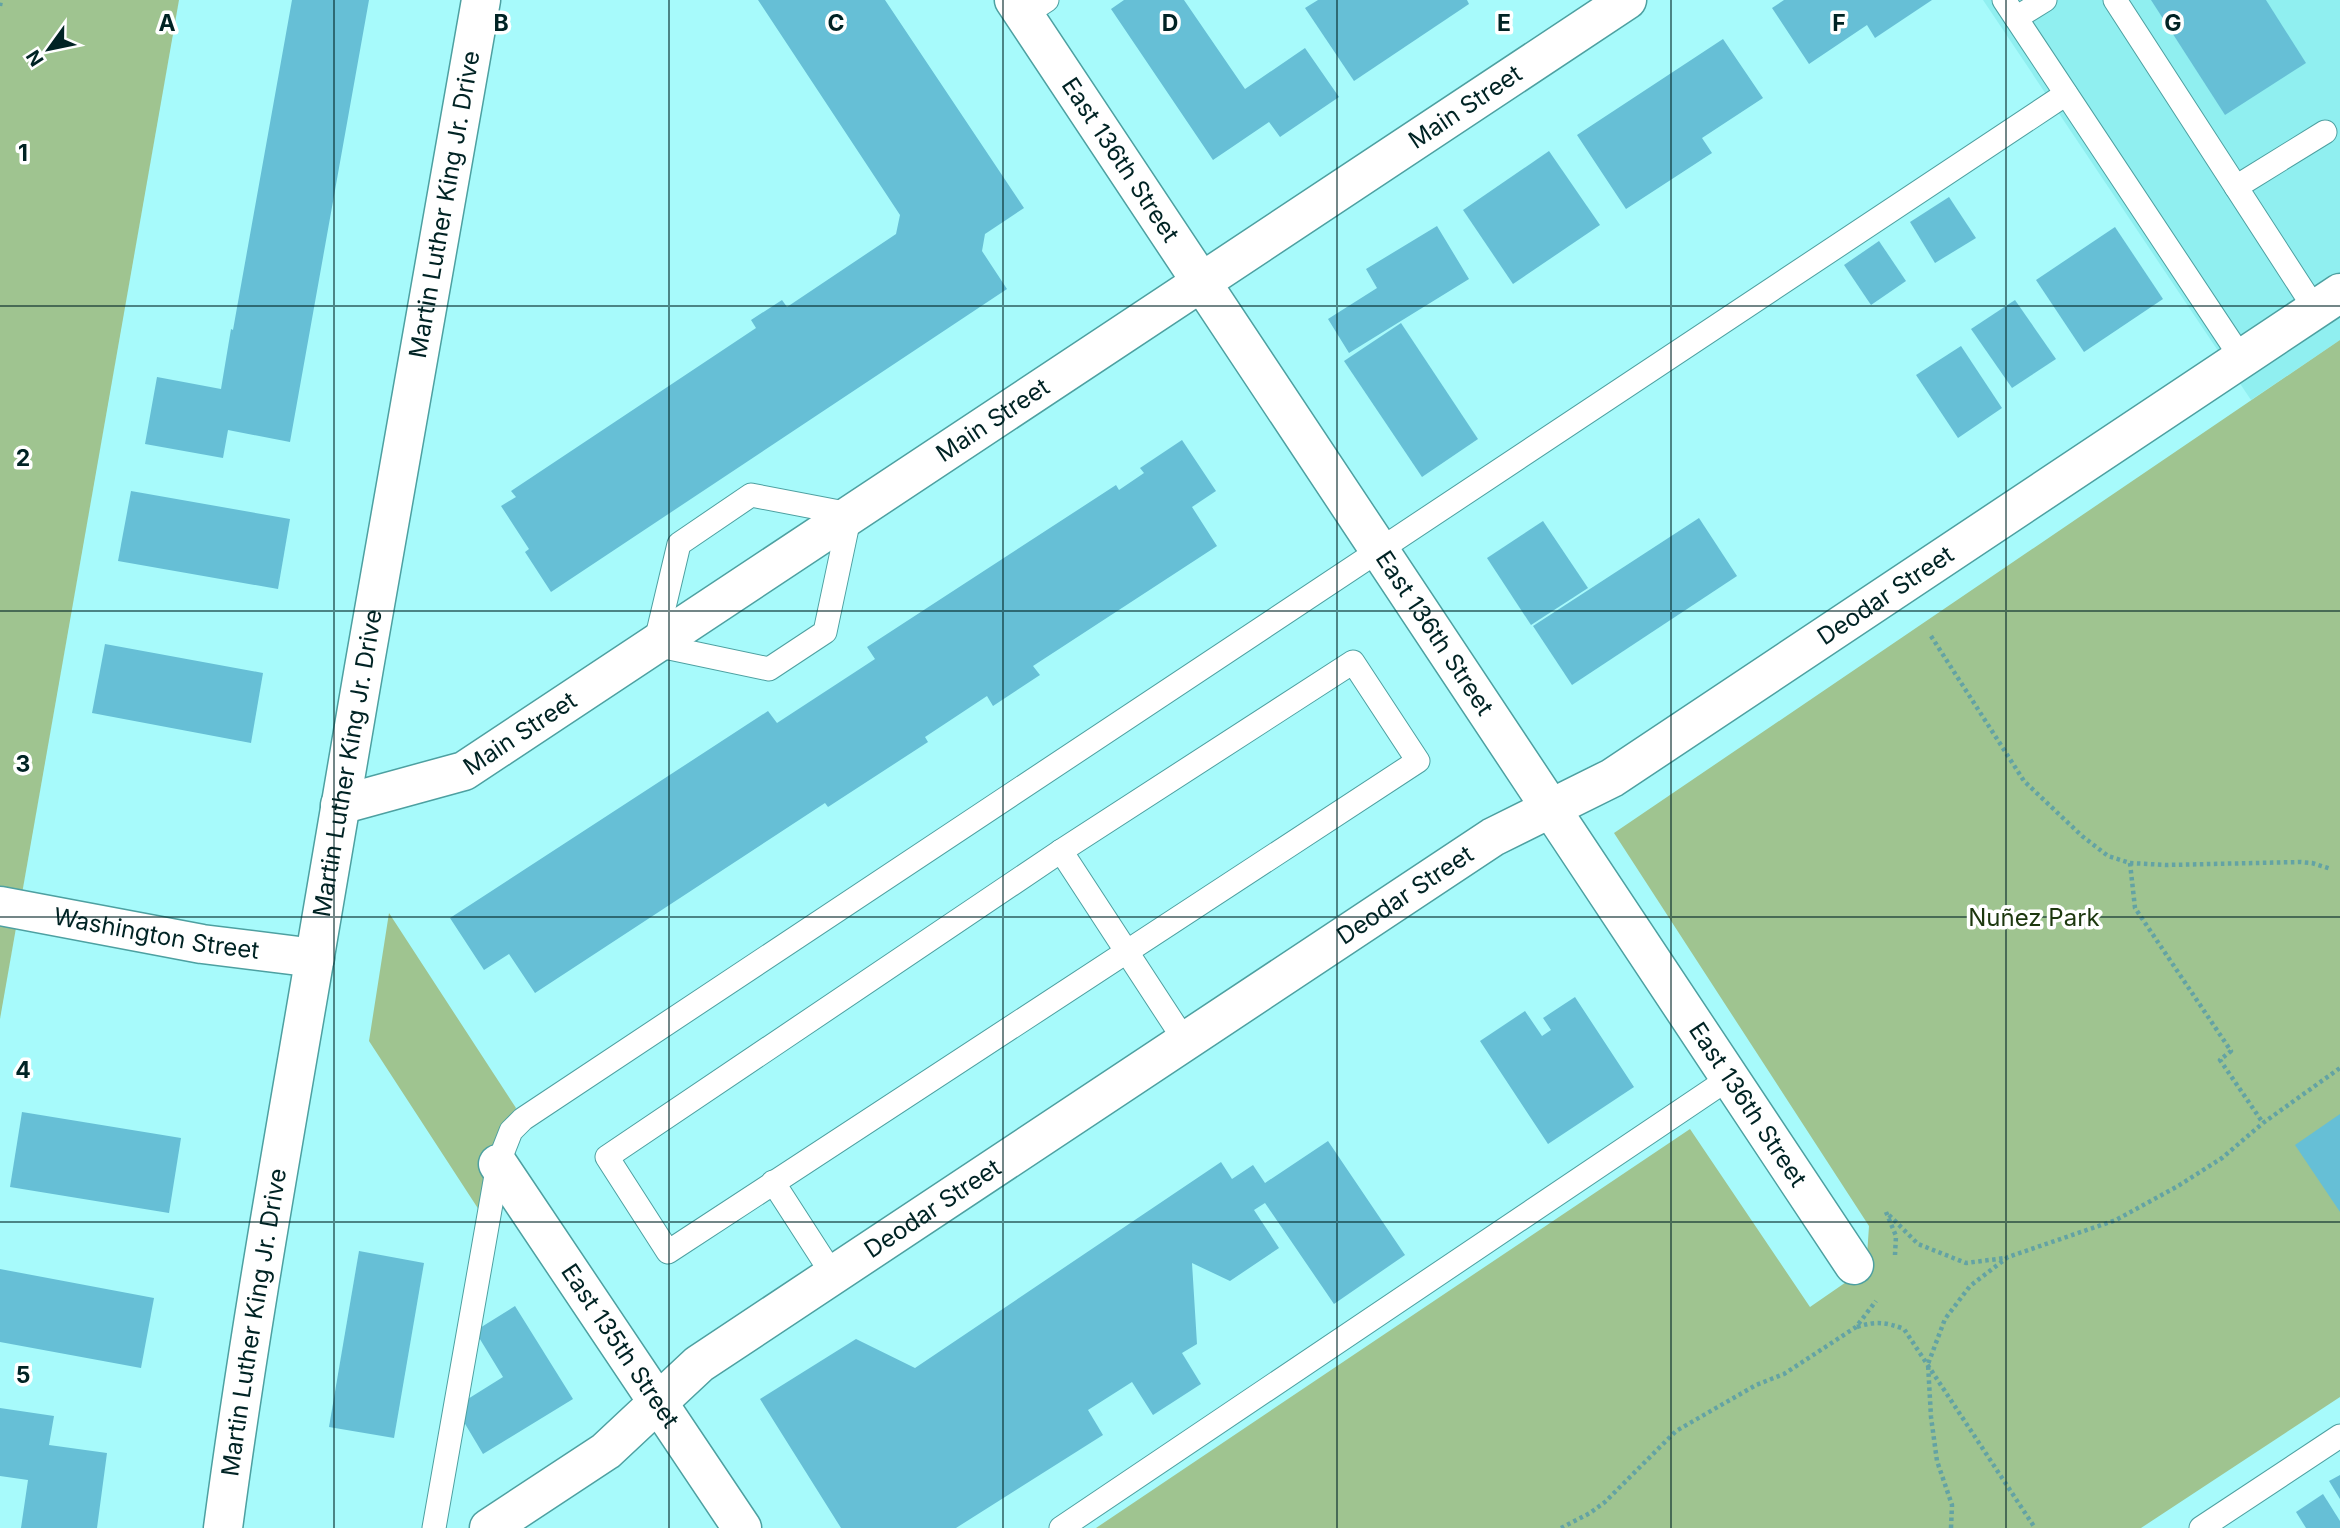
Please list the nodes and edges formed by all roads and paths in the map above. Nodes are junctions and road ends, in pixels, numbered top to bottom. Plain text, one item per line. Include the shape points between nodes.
1 (1, 0) edge
2 (481, 0) edge
3 (1627, 0) edge
4 (2045, 0) edge
5 (2115, 0) edge
6 (1029, 5) edge
7 (0, 6) edge
8 (2010, 9) edge
9 (2066, 94) junction
10 (2325, 132) dead end
11 (2236, 187) junction
12 (1202, 283) junction
13 (2328, 301) edge
14 (2242, 359) junction
15 (850, 514) junction
16 (1379, 548) junction
17 (1931, 636) dead end
18 (655, 645) junction
19 (341, 805) junction
20 (1551, 807) junction
21 (1061, 850) junction
22 (2130, 863) junction
23 (2331, 869) dead end
24 (0, 906) edge
25 (1126, 950) junction
26 (315, 958) junction
27 (1185, 1041) junction
28 (2340, 1068) edge
29 (1731, 1077) junction
30 (2263, 1123) junction
31 (498, 1164) junction
32 (774, 1182) junction
33 (1895, 1257) dead end
34 (2008, 1257) junction
35 (1854, 1265) dead end
36 (833, 1275) junction
37 (1877, 1299) dead end
38 (1857, 1327) junction
39 (1928, 1364) junction
40 (657, 1402) junction
41 (2340, 1436) edge
42 (223, 1528) edge
43 (434, 1528) edge
44 (489, 1528) edge
45 (742, 1528) edge
46 (1061, 1528) edge
47 (1561, 1528) edge
48 (1951, 1528) edge
49 (2035, 1528) edge
50 (2201, 1528) edge

1 - 7 path
2 - 19 street, Martin Luther King Jr. Drive
3 - 12 street, Main Street
4 - 8 lane
5 - 11 lane
6 - 12 street, East 136th Street
8 - 9 lane
9 - 14 lane
9 - 16 lane
10 - 11 lane
11 - 13 lane
12 - 15 street, Main Street
12 - 16 street, East 136th Street
13 - 14 street, Deodar Street
14 - 20 street, Deodar Street via 1612,778
15 - 18 street, Main Street
15 - 18 lane via 751,495 679,544
15 - 18 lane via 825,632 781,662 769,669
16 - 20 street, East 136th Street
16 - 31 lane via 523,1119 511,1131
17 - 22 path via 2024,781 2108,856
18 - 19 street, Main Street via 464,771
19 - 26 street, Martin Luther King Jr. Drive
20 - 27 street, Deodar Street via 1493,837
20 - 29 street, East 136th Street
21 - 25 lane
21 - 25 lane via 1353,662 1418,761
21 - 32 lane via 607,1157 668,1252
22 - 23 path via 2312,863
22 - 30 path via 2135,908 2231,1051 2220,1060
24 - 26 street, Washington Street via 202,944
25 - 27 lane
25 - 32 lane
26 - 42 street, Martin Luther King Jr. Drive via 246,1356
27 - 36 street, Deodar Street
28 - 30 path
29 - 35 street, East 136th Street
29 - 46 lane
30 - 34 path via 2222,1158 2116,1220
31 - 40 street, East 135th Street
31 - 43 lane
32 - 36 lane
33 - 34 path via 1896,1236 1886,1212 1918,1244 1966,1263
34 - 39 path via 1970,1286 1953,1308
36 - 40 street, Deodar Street via 699,1364
37 - 38 path
38 - 39 path via 1874,1322 1904,1329
38 - 47 path via 1783,1374 1676,1430 1605,1502
39 - 48 path via 1930,1417 1937,1461 1952,1505
39 - 49 path
40 - 44 street, Deodar Street via 606,1451
40 - 45 street, East 135th Street
41 - 50 lane

